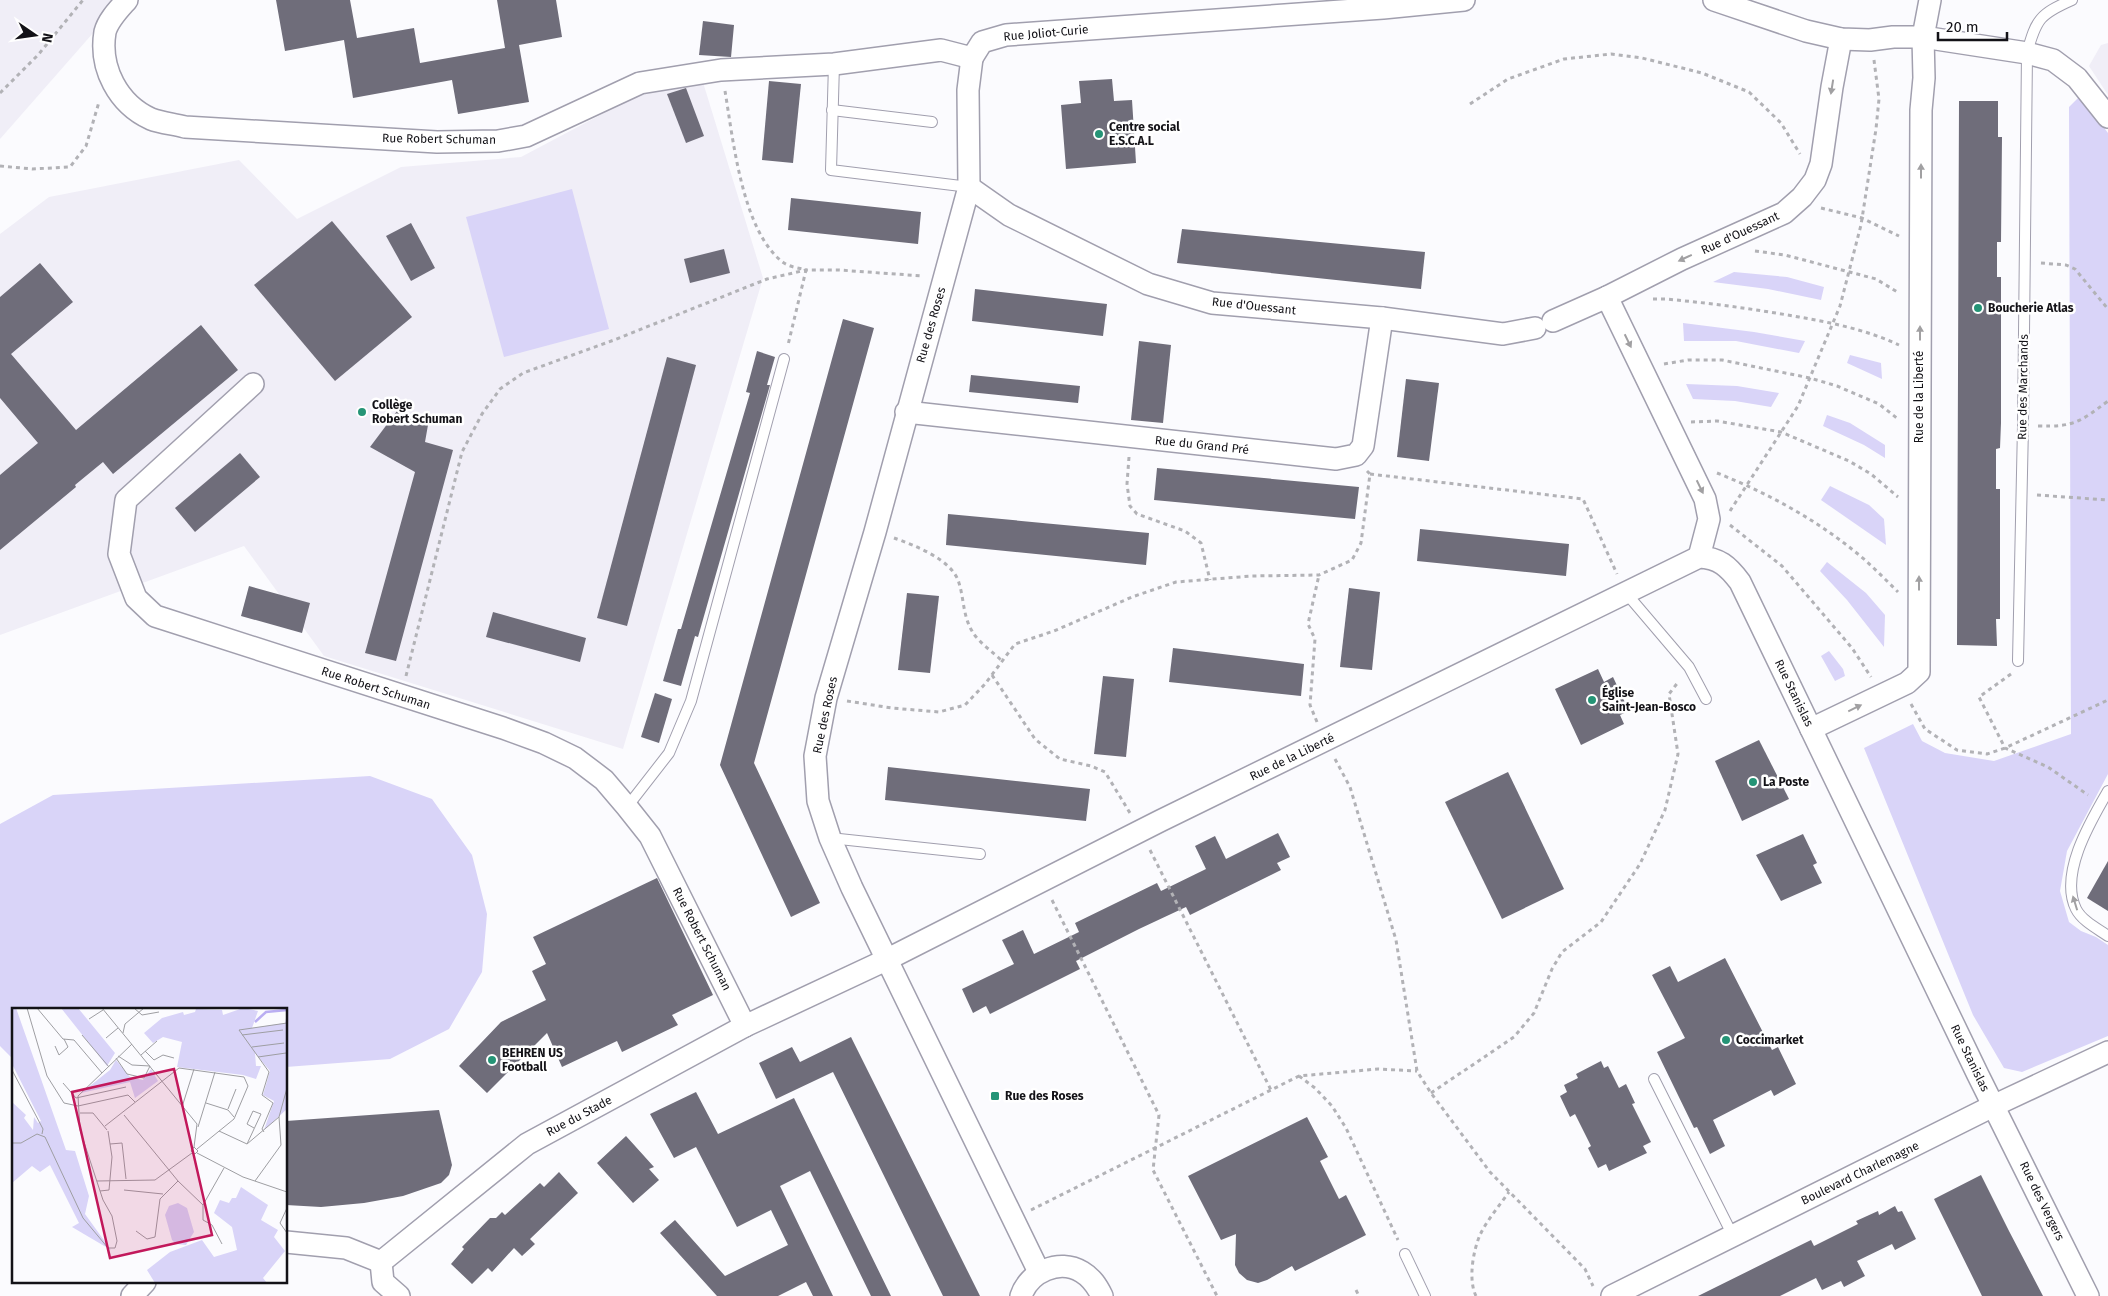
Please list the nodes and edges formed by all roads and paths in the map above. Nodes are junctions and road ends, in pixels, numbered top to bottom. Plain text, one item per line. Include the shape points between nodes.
1 (83, 0) edge
2 (126, 0) edge
3 (1464, 0) edge
4 (1714, 0) edge
5 (1930, 0) edge
6 (2072, 0) edge
7 (1923, 37) junction
8 (1841, 39) junction
9 (1870, 40) junction
10 (2027, 53) junction
11 (972, 58) junction
12 (834, 64) junction
13 (721, 70) junction
14 (110, 79) junction
15 (0, 93) edge
16 (1470, 104) dead end
17 (832, 110) junction
18 (2108, 117) edge
19 (932, 122) dead end
20 (0, 166) edge
21 (1815, 180) junction
22 (969, 187) junction
23 (1812, 206) dead end
24 (1862, 218) junction
25 (1905, 240) dead end
26 (1746, 249) dead end
27 (2025, 262) junction
28 (806, 270) junction
29 (1849, 272) junction
30 (944, 278) junction
31 (1905, 296) dead end
32 (1607, 297) junction
33 (1648, 300) dead end
34 (2108, 309) edge
35 (1382, 318) junction
36 (1833, 323) junction
37 (1904, 348) dead end
38 (784, 359) joint
39 (1656, 365) dead end
40 (1810, 378) junction
41 (253, 384) dead end
42 (2108, 401) edge
43 (906, 412) junction
44 (1684, 422) dead end
45 (1902, 423) dead end
46 (2023, 426) junction
47 (1781, 432) junction
48 (1131, 437) junction
49 (1356, 455) junction
50 (1688, 463) junction
51 (1370, 474) junction
52 (1747, 485) junction
53 (2021, 494) junction
54 (2108, 500) edge
55 (1904, 503) dead end
56 (1728, 513) dead end
57 (875, 532) junction
58 (1700, 557) junction
59 (1319, 575) junction
60 (1210, 580) junction
61 (1626, 593) junction
62 (1904, 598) dead end
63 (1002, 661) junction
64 (2018, 661) joint
65 (1689, 667) junction
66 (992, 675) junction
67 (401, 696) junction
68 (826, 698) junction
69 (1706, 699) dead end
70 (1811, 729) junction
71 (1326, 741) junction
72 (2108, 791) edge
73 (2100, 804) junction
74 (627, 807) junction
75 (1140, 831) junction
76 (830, 838) junction
77 (980, 854) dead end
78 (1042, 880) junction
79 (2108, 936) edge
80 (886, 960) junction
81 (745, 1026) junction
82 (2108, 1052) edge
83 (1417, 1071) junction
84 (1299, 1076) junction
85 (1654, 1079) dead end
86 (1271, 1090) junction
87 (1431, 1093) junction
88 (1993, 1106) junction
89 (1156, 1148) junction
90 (1509, 1192) junction
91 (1012, 1219) junction
92 (1733, 1236) junction
93 (288, 1242) edge
94 (1405, 1254) joint
95 (381, 1262) junction
96 (1039, 1272) junction
97 (143, 1284) edge
98 (1356, 1290) dead end
99 (1618, 1292) edge
100 (132, 1296) edge
101 (399, 1296) edge
102 (1021, 1296) edge
103 (1102, 1296) edge
104 (1217, 1296) edge
105 (1359, 1296) edge
106 (1425, 1296) edge
107 (1476, 1296) edge
108 (2088, 1296) edge

1 - 15 path via 38,55
2 - 14 street via 106,31 104,54
3 - 11 street, Rue Joliot-Curie via 1006,35 982,42
4 - 8 street via 1806,31
5 - 7 street, Rue de la Liberté
6 - 10 lane, Rue des Marchands via 2047,11 2038,22
7 - 9 street
7 - 10 street
70 -> 7 street, Rue de la Liberté via 1907,683 1919,672
8 - 9 street
8 -> 21 street, Rue d'Ouessant via 1823,155
9 - 24 path via 1880,99
10 - 18 street via 2053,60 2065,68
10 - 27 lane, Rue des Marchands
11 - 12 street via 941,50
11 - 22 street, Rue des Roses via 968,90
12 - 13 street
12 - 17 lane
13 - 14 street, Rue Robert Schuman via 640,83 526,136 498,141 437,142 185,127 151,119 127,103
13 - 28 path via 743,190 756,224 772,252 785,264
14 - 20 path via 99,102 86,146 70,167 32,170
16 - 21 path via 1508,78 1564,60 1611,54 1642,58 1702,73 1749,92 1780,123
17 - 19 lane
17 - 22 lane via 831,170
21 -> 32 street, Rue d'Ouessant via 1784,213
22 - 30 street, Rue des Roses
22 - 35 street, Rue d'Ouessant via 1009,215 1148,284 1212,303
23 - 24 path
24 - 25 path
24 - 29 path
26 - 29 path via 1785,255
27 - 34 path via 2066,265 2075,270
27 - 46 lane, Rue des Marchands
28 - 30 path
28 - 38 path
28 - 67 path via 767,279 523,373 500,389 482,414 462,452
29 - 31 path via 1876,280
29 - 36 path
30 - 43 street, Rue des Roses
32 - 35 street, Rue d'Ouessant via 1544,324 1502,334
32 -> 50 street
33 - 36 path via 1739,306
35 - 49 street via 1363,446
36 - 37 path via 1882,337
36 - 40 path
38 - 74 lane via 691,701 669,753
39 - 40 path via 1688,360 1722,360
40 - 45 path via 1879,404
40 - 47 path via 1798,406
41 - 67 street, Rue Robert Schuman via 126,500 119,554 136,598 155,616
42 - 46 path via 2083,420 2070,425
43 - 48 street, Rue du Grand Pré
43 - 57 street, Rue des Roses
44 - 47 path via 1717,421
46 - 53 lane, Rue des Marchands
47 - 52 path
47 - 55 path via 1849,461 1871,474
48 - 49 street, Rue du Grand Pré via 1336,459
48 - 60 path via 1127,484 1130,506 1137,514 1185,531 1201,543
49 - 51 path
50 - 52 path
50 -> 58 street via 1705,499 1709,519
51 - 59 path via 1361,543 1352,560
51 - 61 path via 1583,499
52 - 56 path
52 - 62 path via 1806,516 1865,559
53 - 54 path
53 - 64 lane, Rue des Marchands
57 - 63 path via 920,547 946,564 959,580 972,632
57 - 68 street, Rue des Roses
58 - 61 street, Rue de la Liberté
58 - 70 street, Rue Stanislas via 1721,562 1740,582
59 - 60 path
59 - 71 path via 1308,624 1315,639 1310,705
60 - 63 path via 1176,582 1132,597 1015,644
61 - 65 lane
61 - 71 street, Rue de la Liberté
63 - 66 path
64 - 73 path via 2007,678 1980,697 2005,748 2064,776
65 - 69 lane
65 - 87 path via 1670,694 1678,754 1666,810 1640,864 1601,922 1562,952 1534,1013 1514,1037
66 - 68 path via 966,705 938,712
66 - 75 path via 1035,739 1060,759 1105,772
67 - 74 street, Rue Robert Schuman via 544,742 575,758 604,780
68 - 76 street, Rue des Roses via 815,756 818,801
70 - 88 street, Rue Stanislas
71 - 75 street, Rue de la Liberté
71 - 83 path via 1350,787 1396,940
72 - 73 lane
79 -> 73 lane via 2076,910 2070,884 2074,860
74 - 81 street, Rue Robert Schuman via 650,836
75 - 78 street, Rue de la Liberté
75 - 86 path
76 - 77 lane
76 - 80 street, Rue des Roses
78 - 80 street, Rue de la Liberté
78 - 89 path via 1159,1115
80 - 81 street, Rue du Stade
80 - 91 street, Rue des Roses
81 - 95 street, Rue du Stade via 527,1144
82 - 88 street, Boulevard Charlemagne
83 - 84 path via 1378,1069
83 - 87 path
84 - 86 path
84 - 94 path via 1332,1106 1346,1128
85 - 92 lane
86 - 89 path
87 - 90 path via 1490,1172
88 - 92 street, Boulevard Charlemagne
88 - 108 street, Rue des Vergers
89 - 91 path
89 - 104 path via 1153,1170
90 - 99 path via 1585,1269
90 - 107 path via 1480,1235 1471,1269
91 - 96 street, Rue des Roses
92 - 99 street, Boulevard Charlemagne
93 - 95 street via 346,1248
94 - 106 lane
95 - 101 street via 383,1282
96 - 102 street via 1024,1286
96 - 103 street via 1057,1266 1075,1268 1094,1281
97 - 100 street
98 - 105 path

